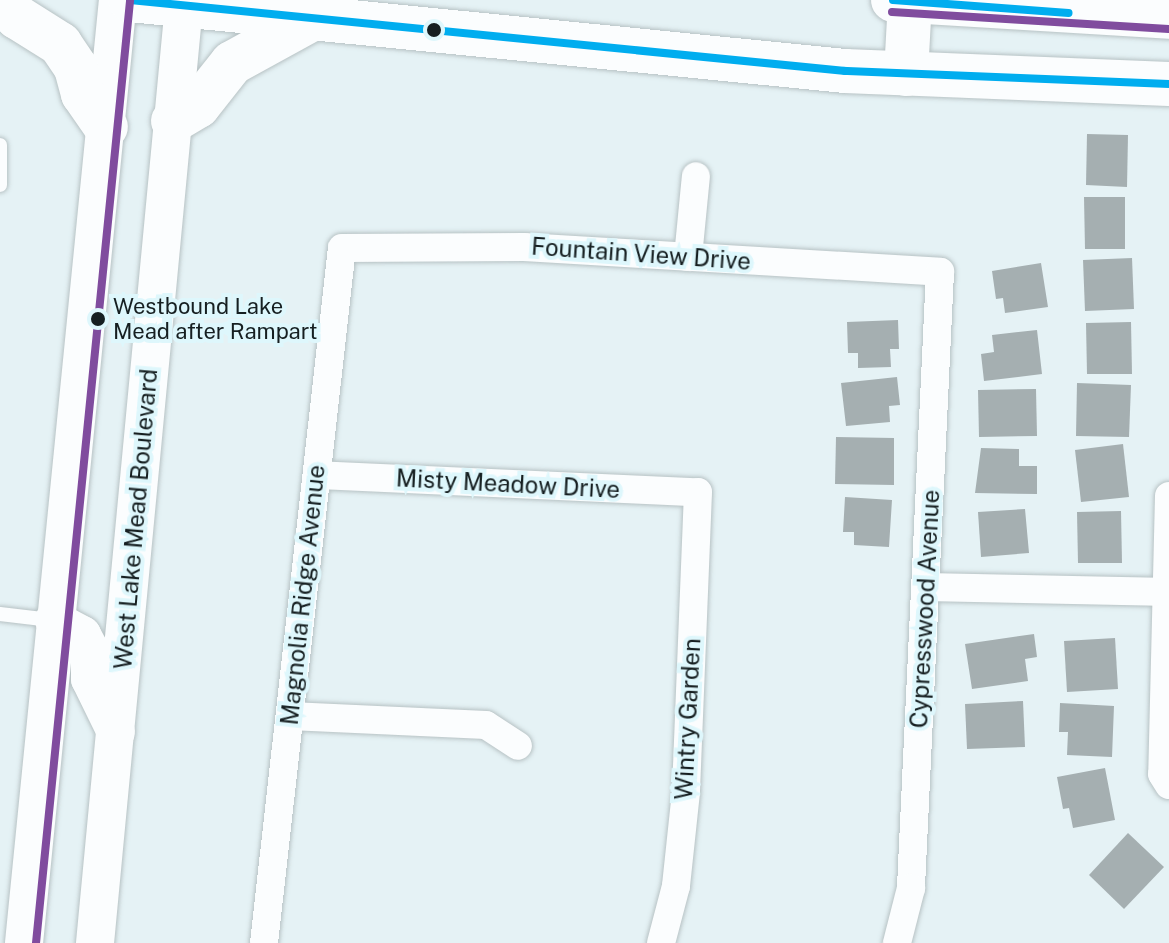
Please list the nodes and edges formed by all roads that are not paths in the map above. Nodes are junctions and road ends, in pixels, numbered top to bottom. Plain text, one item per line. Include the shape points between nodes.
1 (2, 0) edge
2 (118, 0) edge
3 (130, 0) edge
4 (904, 0) edge
5 (185, 2) edge
6 (1169, 17) edge
7 (312, 19) junction
8 (906, 74) junction
9 (1169, 84) edge
10 (173, 121) junction
11 (106, 127) junction
12 (0, 145) edge
13 (696, 176) dead end
14 (0, 185) edge
15 (342, 248) joint
16 (688, 257) junction
17 (940, 272) joint
18 (317, 475) junction
19 (698, 492) joint
20 (1169, 496) edge
21 (927, 587) junction
22 (1167, 592) edge
23 (0, 614) edge
24 (54, 620) junction
25 (290, 716) junction
26 (116, 732) junction
27 (518, 746) dead end
28 (1169, 785) edge
29 (24, 943) edge
30 (95, 943) edge
31 (264, 943) edge
32 (661, 943) edge
33 (897, 943) edge

1 - 11 main road via 17,17 60,44 76,68 83,94
2 - 11 main road
3 - 5 main road
4 - 6 main road
4 - 8 main road
5 - 7 main road
5 - 10 main road, West Lake Mead Boulevard
7 - 8 main road
7 - 10 main road via 232,63 198,106
8 - 9 main road
10 - 26 main road, West Lake Mead Boulevard
11 - 24 main road
12 - 14 lane
13 - 16 street
15 - 16 street, Fountain View Drive via 524,247
15 - 18 street, Magnolia Ridge Avenue
16 - 17 street, Fountain View Drive
17 - 21 street, Cypresswood Avenue
18 - 19 street, Misty Meadow Drive
18 - 25 street, Magnolia Ridge Avenue
19 - 32 street, Wintry Garden via 686,792 676,886
20 - 22 street
21 - 22 street
21 - 33 street, Cypresswood Avenue via 911,888
22 - 28 street via 1162,774
23 - 24 lane
24 - 26 main road via 82,635 90,650 90,679
24 - 29 main road
25 - 27 street via 486,725
25 - 31 street, Magnolia Ridge Avenue
26 - 30 main road, West Lake Mead Boulevard

